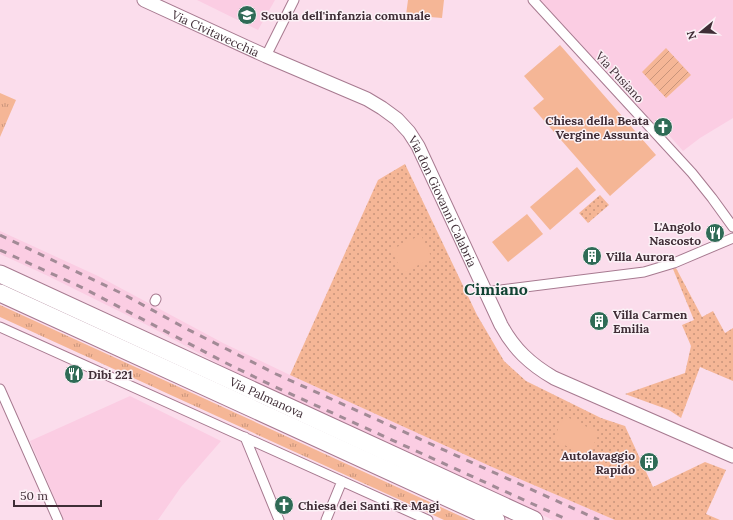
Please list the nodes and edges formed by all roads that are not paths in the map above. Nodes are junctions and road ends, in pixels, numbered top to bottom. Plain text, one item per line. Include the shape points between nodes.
1 (144, 0) edge
2 (294, 0) edge
3 (533, 0) edge
4 (266, 56) junction
5 (733, 227) edge
6 (733, 238) edge
7 (0, 274) edge
8 (0, 292) edge
9 (485, 292) junction
10 (0, 327) edge
11 (0, 389) edge
12 (245, 437) junction
13 (733, 456) edge
14 (342, 481) junction
15 (58, 520) edge
16 (280, 520) edge
17 (326, 520) edge
18 (428, 520) edge
19 (496, 520) edge
20 (534, 520) edge

1 - 4 street, Via Civitavecchia
2 - 4 street
3 - 5 street, Via Pusiano via 692,172
4 - 9 street, Via don Giovanni Calabria via 367,99 405,128 415,140 424,158
6 - 9 street via 674,263 644,272
7 - 20 highway, Via Palmanova
8 - 19 highway, Via Palmanova
9 - 13 street, Via don Giovanni Calabria via 512,343 539,369 571,386
10 - 12 street
11 - 15 street
12 - 14 street
12 - 16 street
14 - 17 street
14 - 18 street

